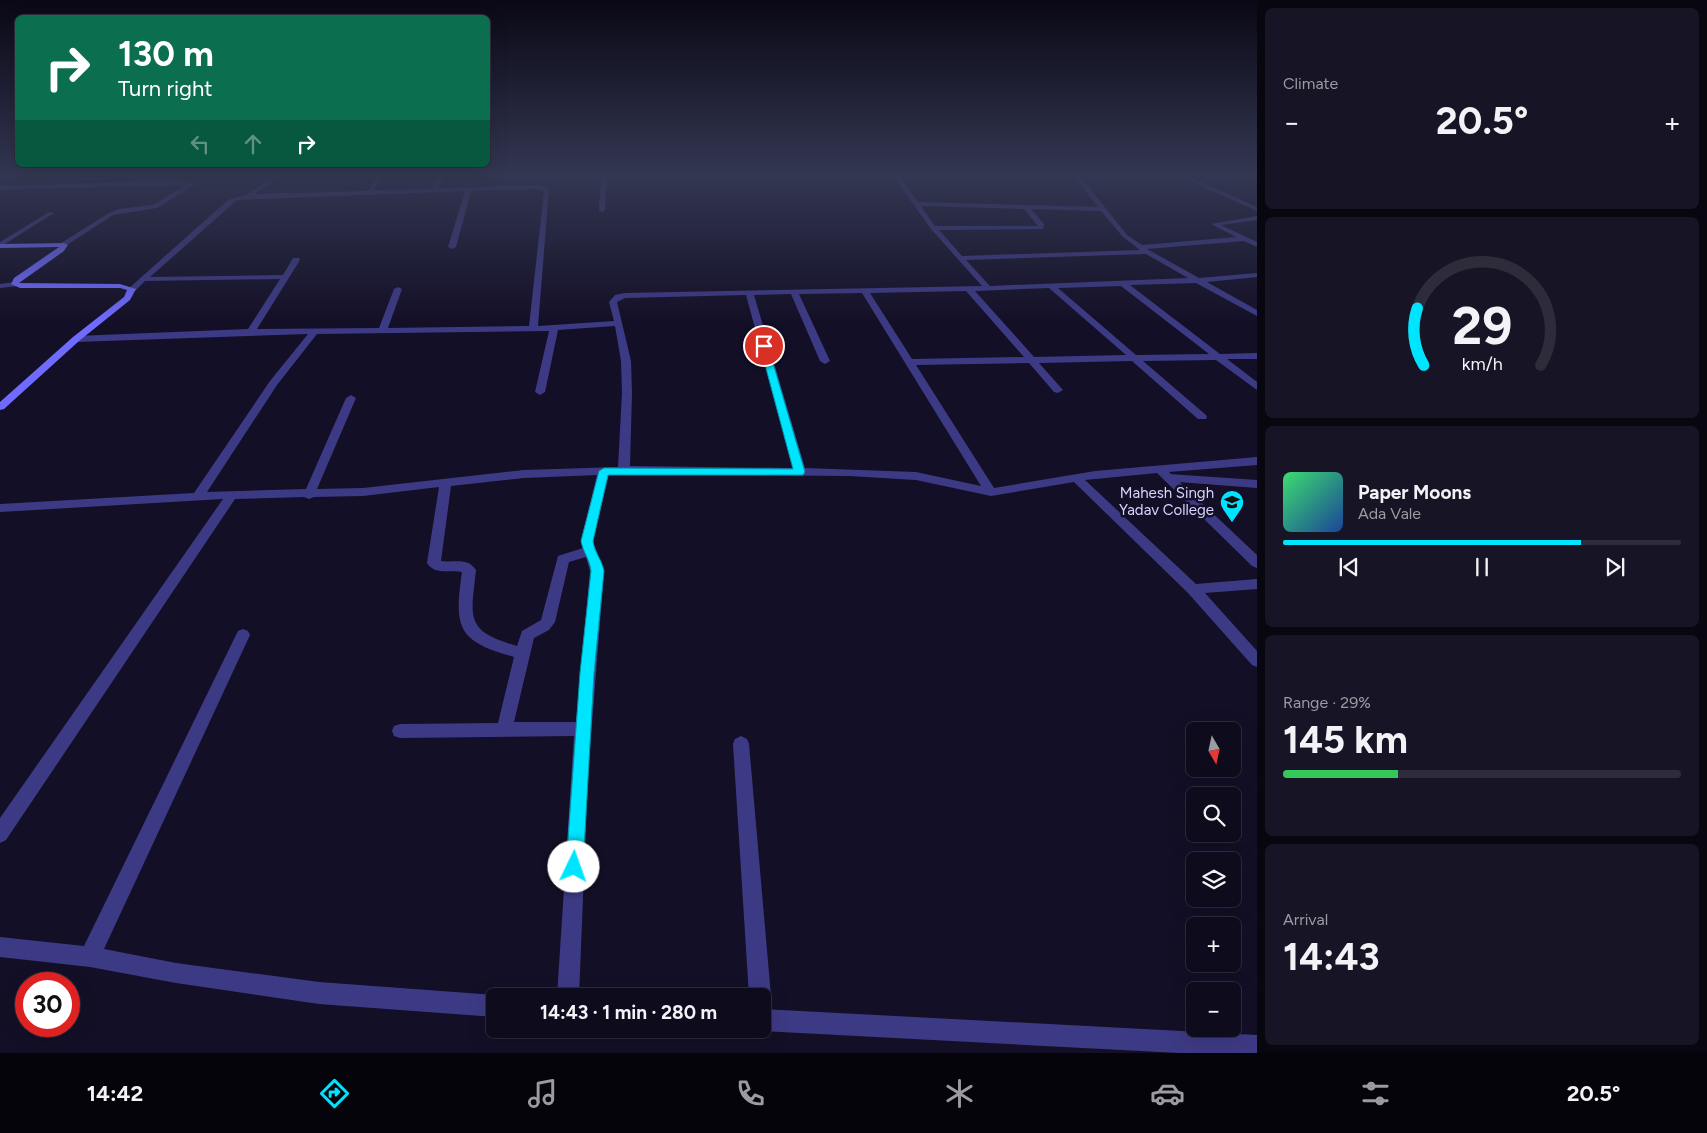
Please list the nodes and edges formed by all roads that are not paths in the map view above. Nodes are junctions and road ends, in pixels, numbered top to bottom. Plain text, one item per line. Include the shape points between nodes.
1 (32, 225) edge
2 (94, 225) edge
3 (203, 225) edge
4 (458, 225) edge
5 (543, 225) edge
6 (931, 225) edge
7 (1039, 225) edge
8 (1115, 225) edge
9 (1216, 225) edge
10 (933, 228) junction
11 (1244, 239) junction
12 (64, 244) junction
13 (1257, 245) edge
14 (0, 246) edge
15 (452, 247) dead end
16 (1140, 247) junction
17 (1147, 252) junction
18 (960, 258) junction
19 (296, 260) dead end
20 (1257, 275) edge
21 (285, 277) junction
22 (144, 279) junction
23 (1200, 280) junction
24 (15, 284) junction
25 (1124, 284) junction
26 (0, 286) edge
27 (1052, 286) junction
28 (988, 288) junction
29 (132, 289) junction
30 (398, 289) dead end
31 (968, 289) junction
32 (864, 290) junction
33 (794, 291) junction
34 (749, 292) junction
35 (1257, 312) edge
36 (619, 323) junction
37 (554, 328) junction
38 (533, 329) junction
39 (315, 331) junction
40 (382, 331) junction
41 (251, 332) junction
42 (76, 339) junction
43 (1257, 356) edge
44 (1218, 357) junction
45 (1134, 358) junction
46 (825, 361) dead end
47 (1032, 361) junction
48 (909, 362) junction
49 (1257, 387) edge
50 (1058, 390) dead end
51 (540, 392) dead end
52 (351, 398) dead end
53 (0, 407) edge
54 (1202, 417) dead end
55 (1257, 461) edge
56 (1159, 469) junction
57 (624, 470) junction
58 (604, 471) junction
59 (800, 472) junction
60 (1076, 478) junction
61 (1169, 478) junction
62 (445, 484) junction
63 (1257, 484) edge
64 (991, 492) junction
65 (232, 495) junction
66 (309, 495) junction
67 (197, 498) junction
68 (0, 508) edge
69 (588, 552) junction
70 (1257, 563) edge
71 (1257, 584) edge
72 (1193, 589) junction
73 (243, 636) dead end
74 (522, 653) junction
75 (1257, 661) edge
76 (504, 730) junction
77 (582, 730) junction
78 (400, 731) dead end
79 (741, 744) dead end
80 (0, 834) edge
81 (0, 947) edge
82 (90, 957) junction
83 (568, 988) edge
84 (759, 988) edge
85 (486, 1005) edge
86 (771, 1020) edge
87 (1257, 1046) edge

1 - 14 street
2 - 12 street
3 - 22 street
4 - 15 street
5 - 38 street
6 - 10 street
7 - 10 street via 1041,228
8 - 16 street
9 - 11 street
10 - 18 street
11 - 13 street
11 - 16 street
12 - 14 street
12 - 24 street
16 - 17 street
17 - 18 street
17 - 23 street
18 - 28 street
19 - 21 street
20 - 23 street
21 - 22 street
21 - 41 street
22 - 29 street
23 - 25 street
23 - 35 street
24 - 26 street
24 - 29 street
25 - 27 street
25 - 44 street
27 - 28 street
27 - 45 street
28 - 31 street
29 - 42 street via 127,298
30 - 40 street
31 - 32 street
31 - 47 street
32 - 33 street
32 - 48 street
33 - 34 street
33 - 46 street
34 - 36 street via 621,296 613,302
34 - 59 street
36 - 37 street
36 - 57 street via 626,361
37 - 38 street
37 - 51 street
38 - 40 street
39 - 40 street
39 - 41 street
39 - 67 street via 272,383
41 - 42 street
42 - 53 street
43 - 44 street
44 - 45 street
44 - 49 street
45 - 47 street
45 - 54 street
47 - 48 street
47 - 50 street
48 - 64 street
52 - 66 street
55 - 56 street
56 - 60 street
56 - 61 street
57 - 58 street
57 - 59 street
58 - 62 street via 524,474
58 - 69 street via 589,530
59 - 64 street via 916,476
60 - 64 street
60 - 72 street
61 - 63 street
61 - 70 street
62 - 66 street
62 - 74 street via 434,563 442,567 462,566 469,570 465,602 471,632 484,642
65 - 66 street
65 - 67 street
65 - 80 street
67 - 68 street
69 - 74 street via 563,559 548,622 546,626 529,632
69 - 77 street via 598,571
71 - 72 street
72 - 75 street
73 - 82 street
74 - 76 street
76 - 77 street
76 - 78 street
77 - 83 street
79 - 84 street
81 - 82 street
82 - 85 street via 319,993
86 - 87 street

